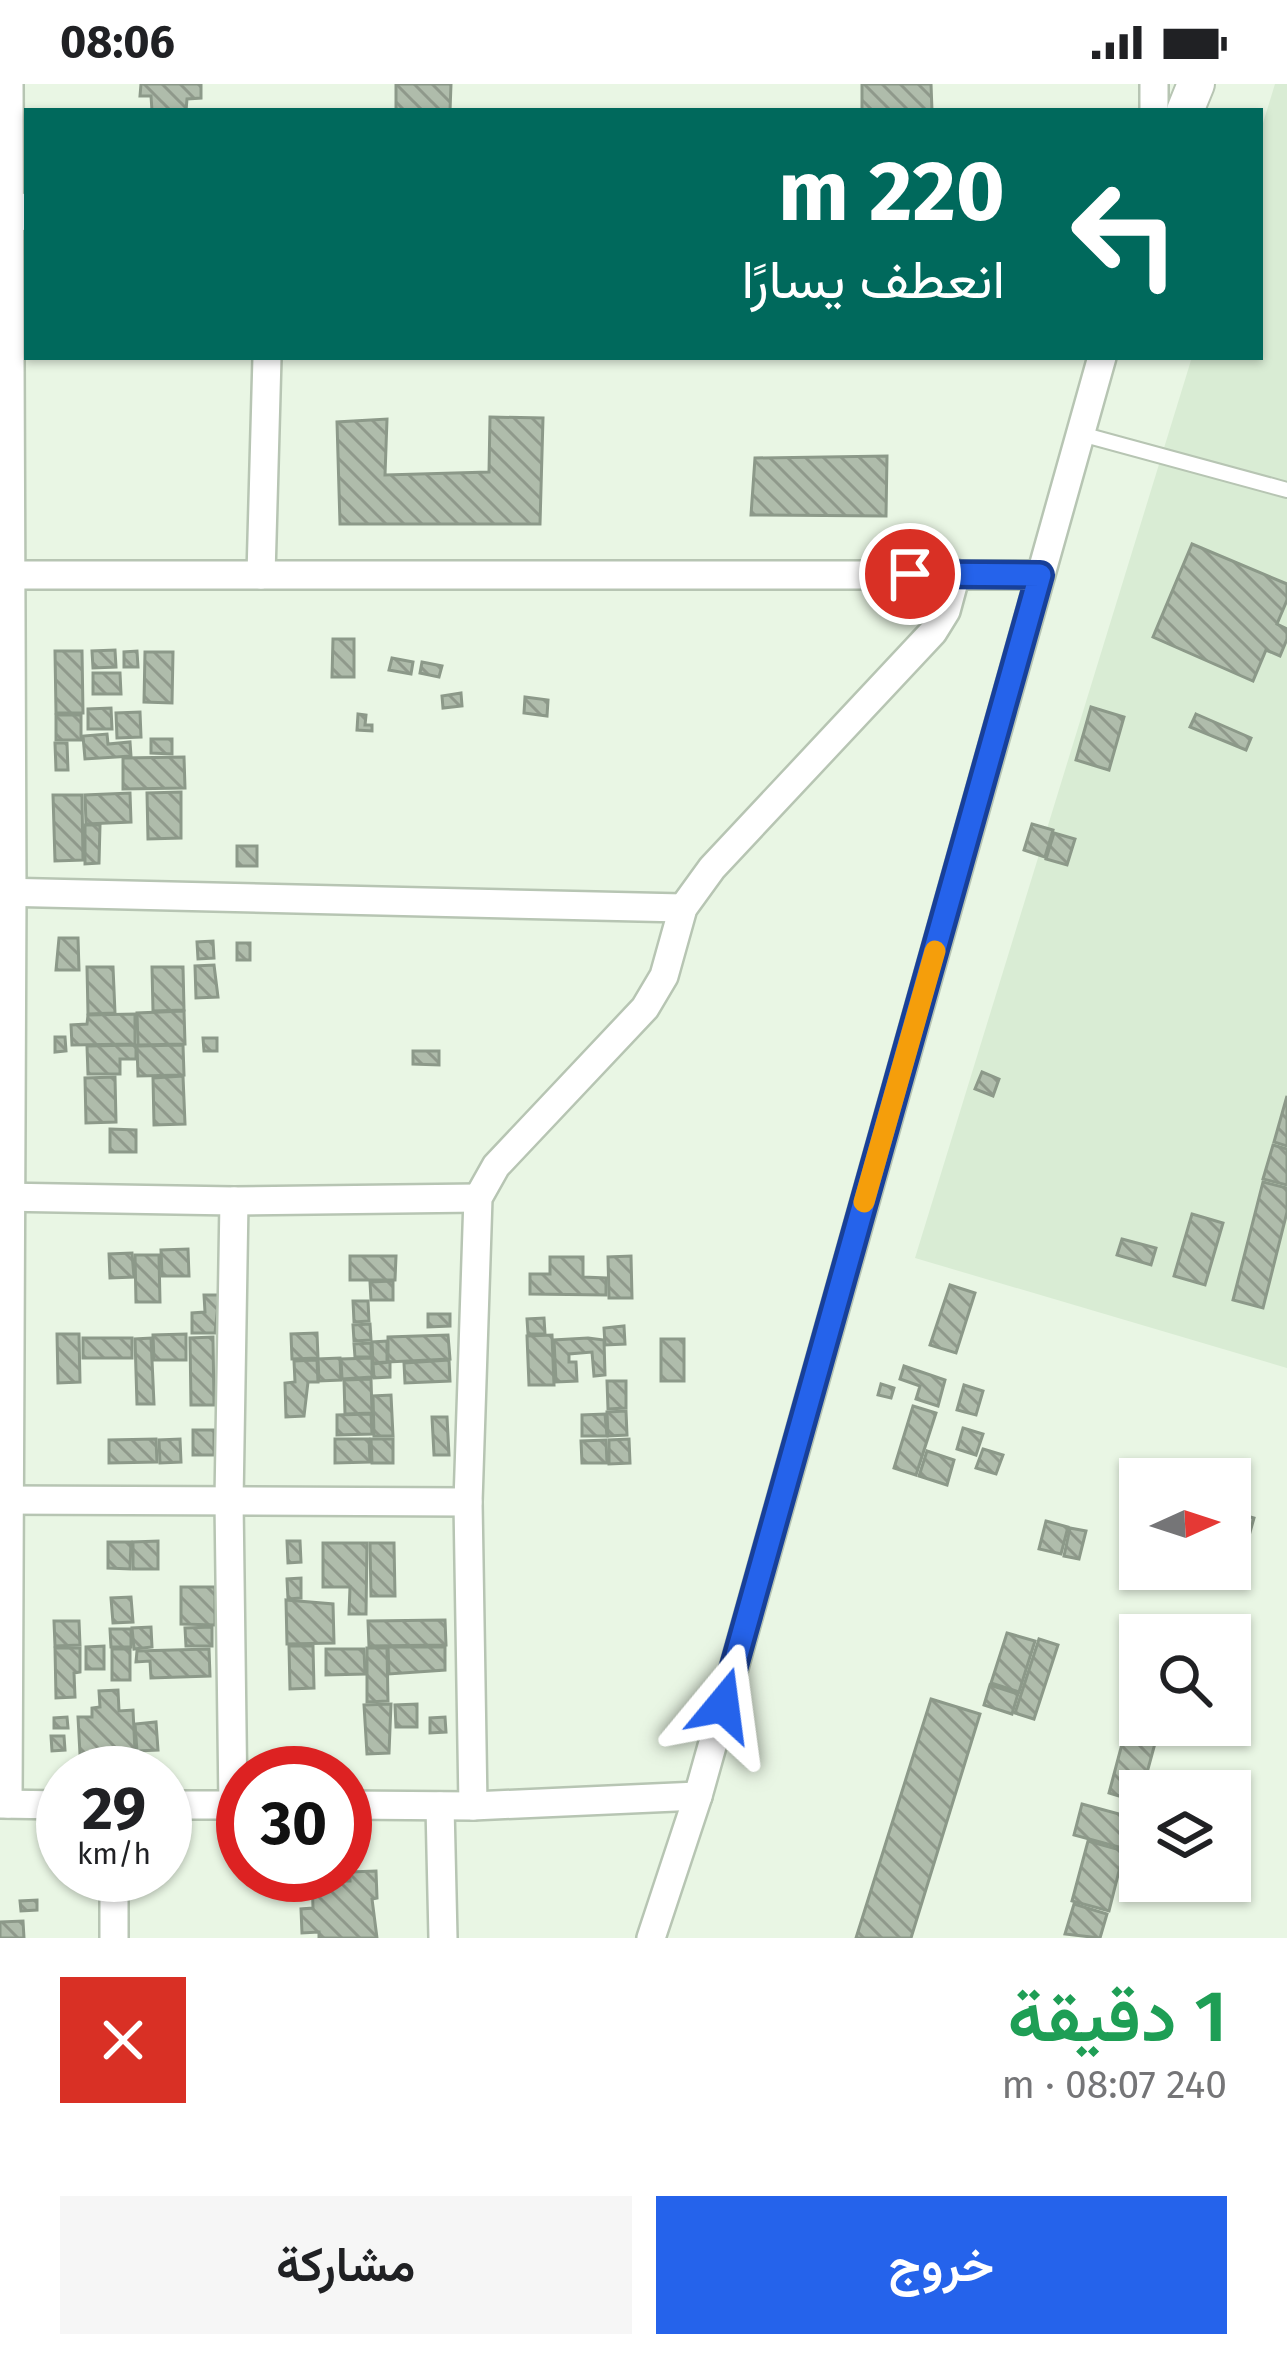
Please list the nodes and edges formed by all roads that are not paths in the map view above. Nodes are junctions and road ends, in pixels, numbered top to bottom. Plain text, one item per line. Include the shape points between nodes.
1 (9, 84) edge
2 (12, 212) edge
3 (267, 360) edge
4 (1101, 360) edge
5 (1081, 434) junction
6 (1287, 490) edge
7 (956, 574) junction
8 (11, 575) junction
9 (261, 575) junction
10 (1040, 575) junction
11 (6, 892) edge
12 (683, 908) junction
13 (6, 1197) edge
14 (478, 1198) junction
15 (234, 1201) junction
16 (5, 1500) edge
17 (230, 1501) junction
18 (468, 1502) junction
19 (236, 1746) edge
20 (698, 1796) junction
21 (4, 1804) edge
22 (36, 1805) edge
23 (372, 1805) edge
24 (440, 1806) junction
25 (473, 1806) junction
26 (113, 1902) edge
27 (114, 1938) edge
28 (443, 1938) edge
29 (651, 1938) edge

1 - 2 street
2 - 8 street
3 - 9 street
4 - 5 street
5 - 6 lane
5 - 10 street
7 - 9 street
7 - 10 street
7 - 12 street via 933,632 741,835
8 - 9 street
8 - 11 street
10 - 20 street
11 - 12 street
11 - 13 street
12 - 14 street via 664,976 645,1008 496,1166
13 - 15 street
13 - 16 street
14 - 15 street
14 - 18 street
15 - 17 street
16 - 17 street
16 - 21 street
17 - 18 street
17 - 19 street
18 - 25 street
20 - 25 street
20 - 29 street
21 - 22 street
23 - 24 street
24 - 25 street
24 - 28 street
26 - 27 street

